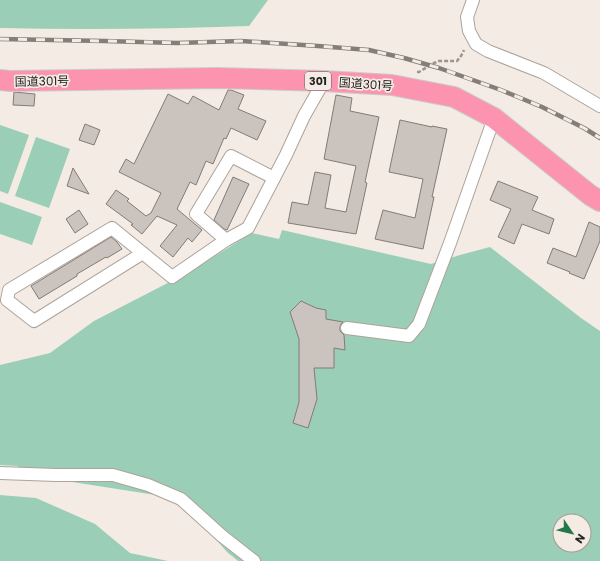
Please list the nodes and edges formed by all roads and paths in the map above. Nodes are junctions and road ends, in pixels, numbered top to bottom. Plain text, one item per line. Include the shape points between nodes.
1 (473, 0) edge
2 (473, 38) junction
3 (415, 72) dead end
4 (0, 80) edge
5 (324, 81) junction
6 (600, 106) edge
7 (494, 118) junction
8 (274, 178) junction
9 (600, 201) edge
10 (226, 240) junction
11 (143, 253) junction
12 (347, 328) dead end
13 (0, 472) edge
14 (254, 561) edge

1 - 2 street via 468,16 469,31
2 - 3 path via 457,61 439,61
2 - 6 street via 476,44 488,51 544,73
4 - 5 highway, 国道301号 / 301 via 217,78
5 - 7 highway, 国道301号 / 301 via 392,85 454,97
5 - 8 street
7 - 9 highway, 国道301号 / 301
7 - 12 street via 419,324 409,336
8 - 10 street via 248,228
8 - 10 street via 231,156 196,214
10 - 11 street via 172,277
11 - 11 street via 112,228 9,290 7,300 34,321
13 - 14 street via 113,475 148,485 181,499

